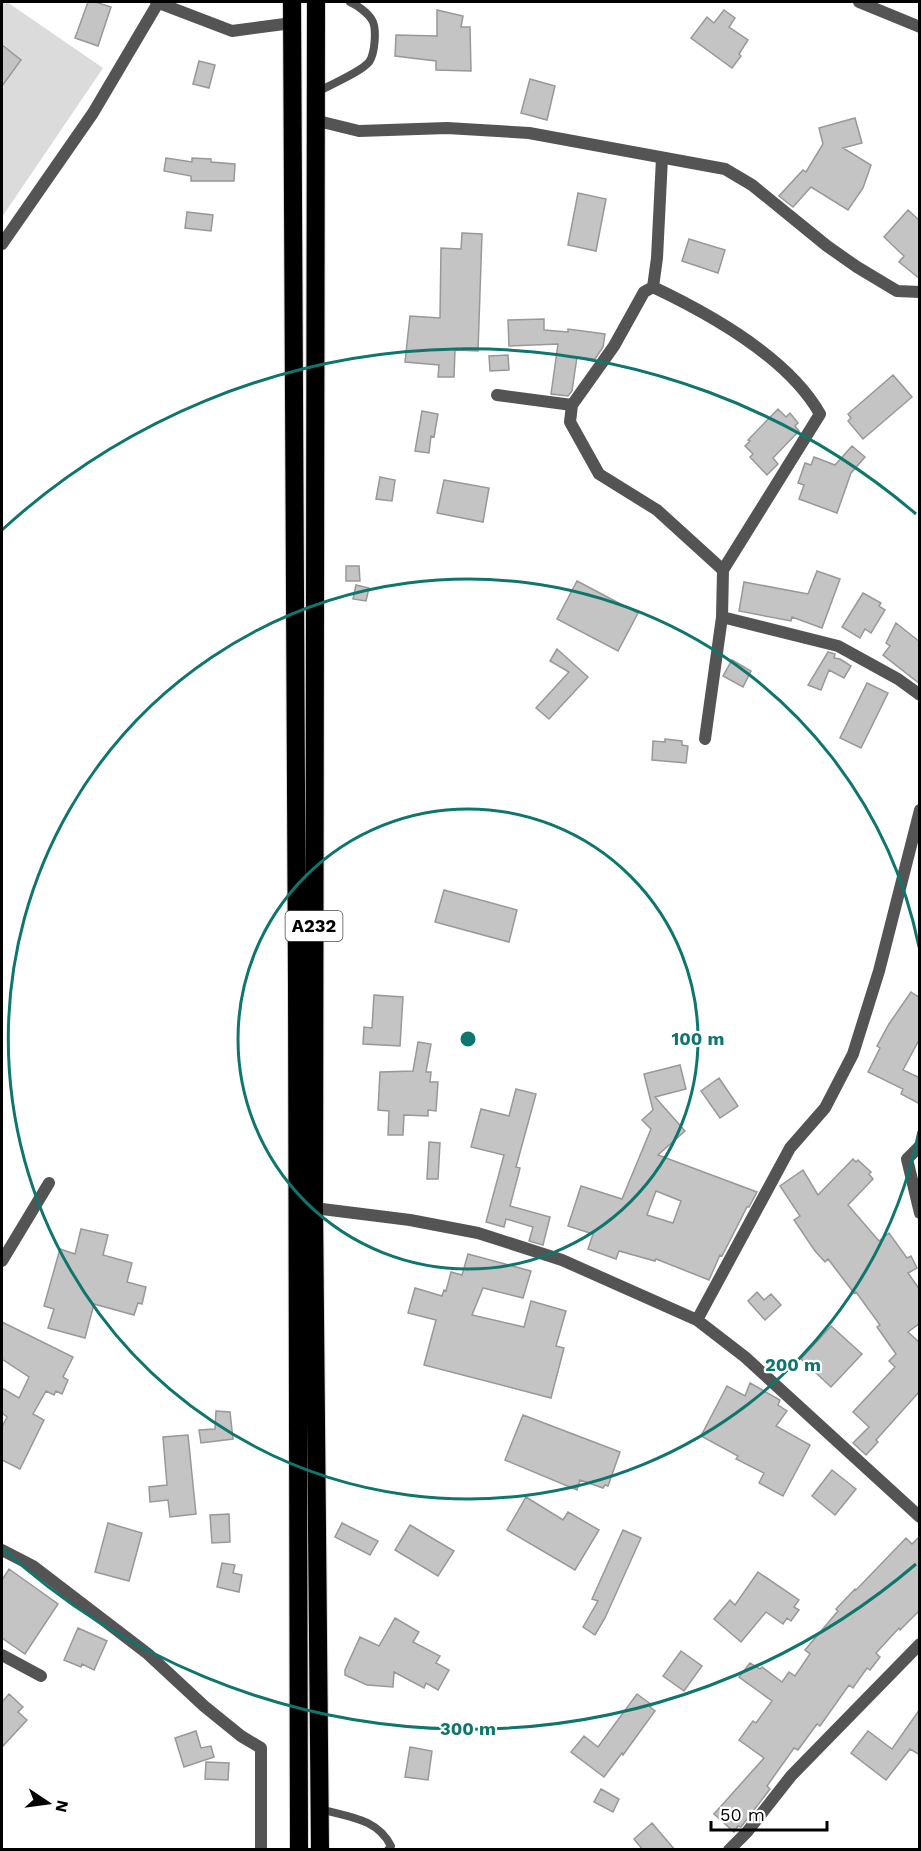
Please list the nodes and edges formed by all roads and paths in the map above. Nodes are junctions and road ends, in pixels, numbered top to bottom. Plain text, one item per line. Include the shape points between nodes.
1 (157, 2) edge
2 (292, 2) edge
3 (316, 2) edge
4 (350, 2) edge
5 (859, 2) edge
6 (292, 23) junction
7 (920, 27) edge
8 (315, 93) junction
9 (314, 120) junction
10 (662, 158) junction
11 (2, 244) edge
12 (653, 287) junction
13 (920, 292) edge
14 (497, 395) dead end
15 (572, 405) junction
16 (723, 570) junction
17 (722, 617) junction
18 (920, 695) edge
19 (705, 740) dead end
20 (920, 810) edge
21 (920, 1146) edge
22 (49, 1183) dead end
23 (314, 1208) junction
24 (920, 1213) edge
25 (2, 1261) edge
26 (697, 1320) junction
27 (920, 1517) edge
28 (2, 1550) edge
29 (920, 1644) edge
30 (2, 1654) edge
31 (41, 1676) dead end
32 (320, 1809) junction
33 (261, 1850) edge
34 (299, 1850) edge
35 (320, 1850) edge
36 (388, 1850) edge
37 (729, 1850) edge

1 - 6 street via 232,31
1 - 11 street via 93,113
2 - 6 highway, A232
3 - 8 highway, A232
4 - 8 lane via 373,20 375,44 369,61
5 - 7 street
6 - 34 highway, A232
8 - 9 highway, A232
9 - 10 street via 359,131 447,128 529,133
9 - 23 highway, A232
10 - 12 street
10 - 13 street via 725,169 752,185 858,267 897,291
12 - 15 street via 645,292 614,346
12 - 16 street via 777,361 810,395 820,414
14 - 15 street
15 - 16 street via 570,422 599,474 657,510
16 - 17 street
17 - 18 street via 838,646
17 - 19 street
20 - 26 street via 879,971 853,1053 825,1108 790,1148
21 - 24 street via 907,1159
22 - 25 street
23 - 26 street via 478,1233 562,1260
23 - 32 highway, A232
26 - 27 street via 745,1357
28 - 33 street via 33,1566 148,1654 231,1729 261,1748
29 - 37 street via 791,1776
30 - 31 street
32 - 35 highway, A232
32 - 36 lane via 374,1824 385,1834 391,1846

